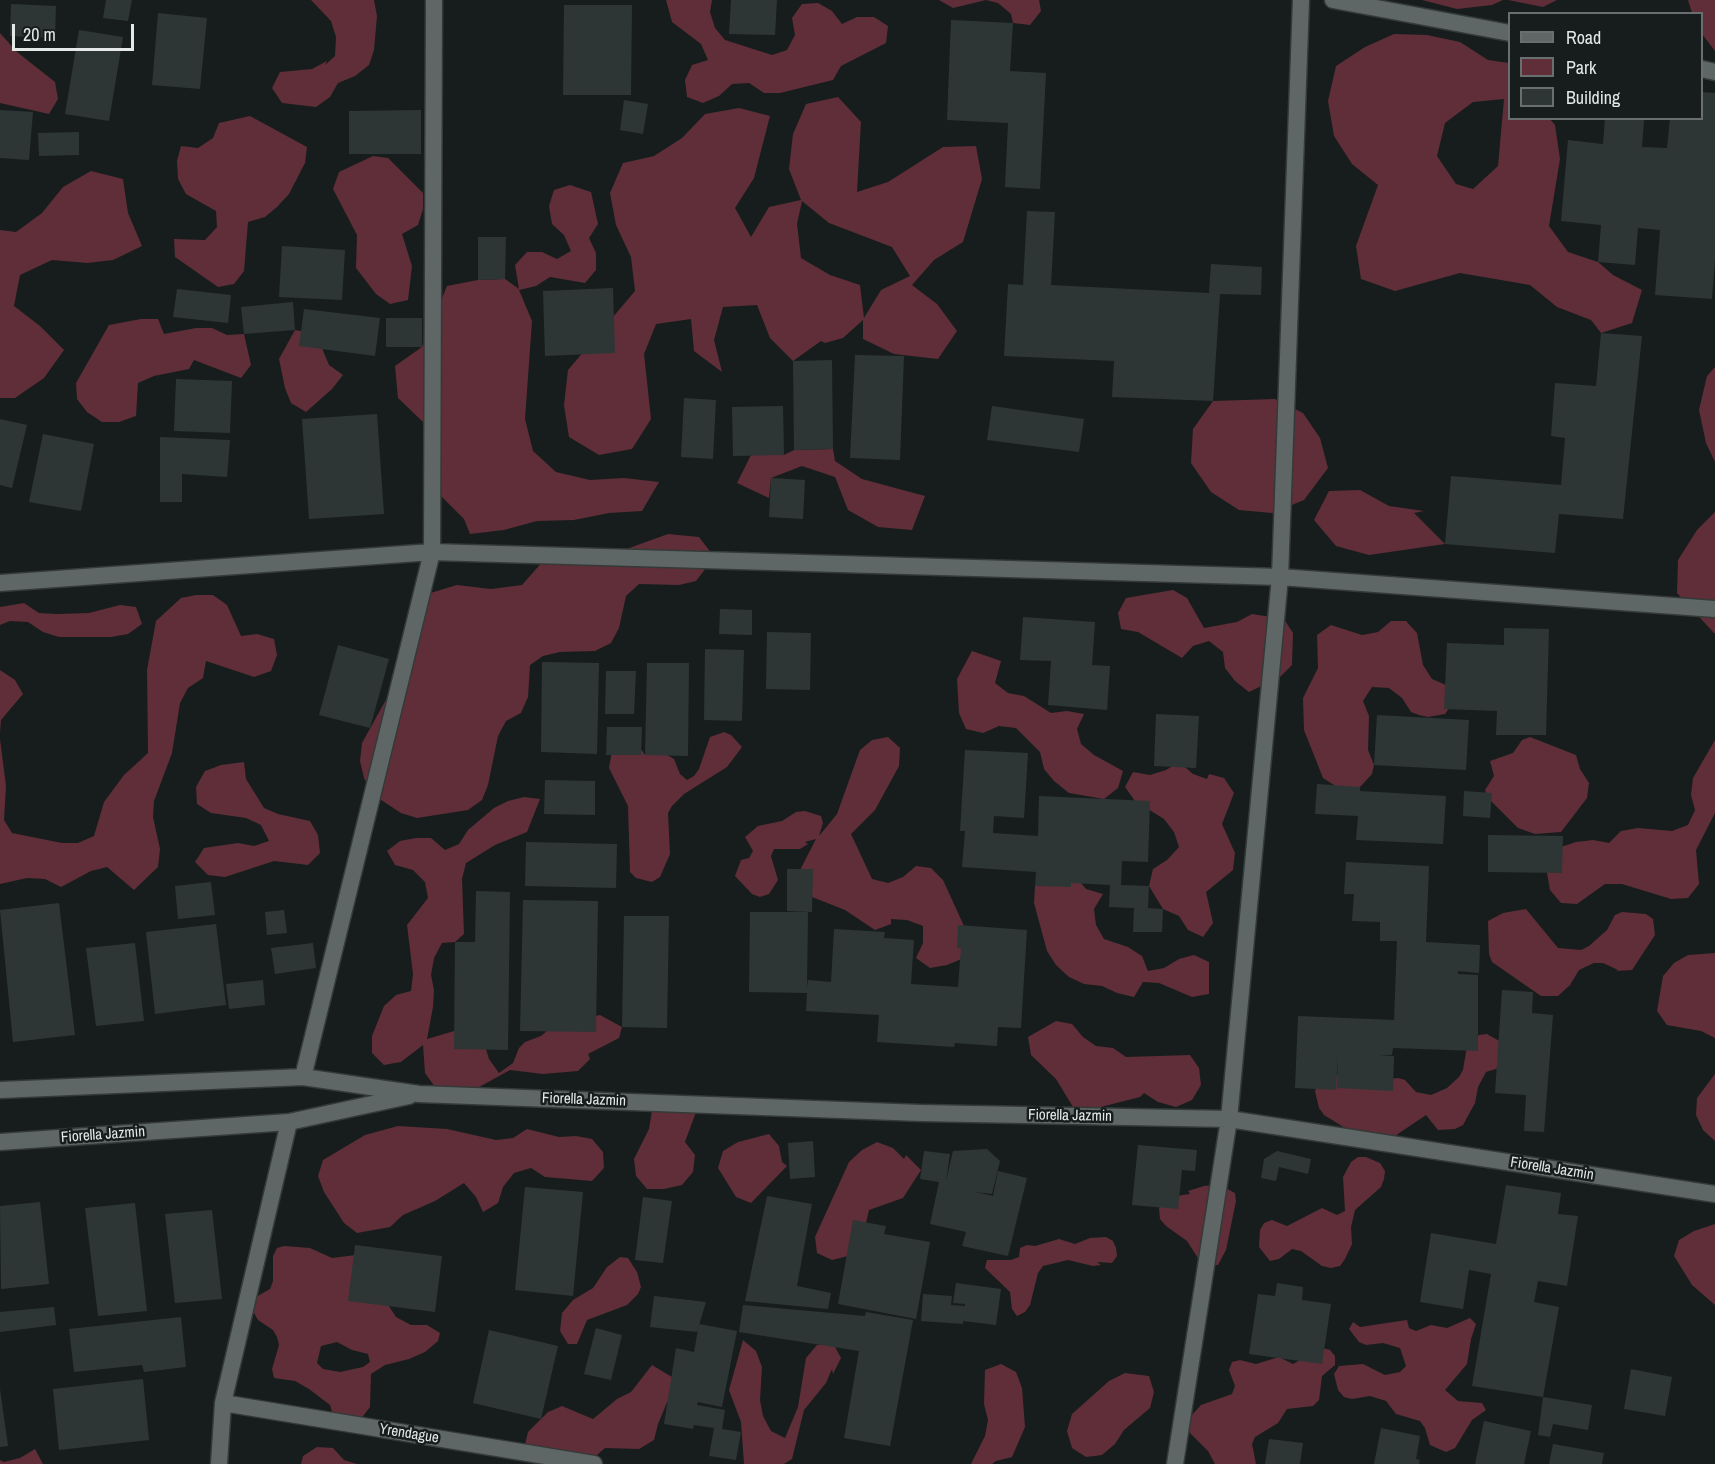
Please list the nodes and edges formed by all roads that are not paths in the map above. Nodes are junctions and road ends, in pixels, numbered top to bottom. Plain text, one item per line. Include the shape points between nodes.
1 (434, 0) edge
2 (1301, 0) edge
3 (1334, 0) edge
4 (1508, 33) edge
5 (432, 552) junction
6 (1280, 577) junction
7 (0, 584) edge
8 (1715, 609) edge
9 (303, 1077) junction
10 (0, 1090) edge
11 (419, 1094) junction
12 (1229, 1119) junction
13 (289, 1122) junction
14 (0, 1142) edge
15 (1715, 1194) edge
16 (223, 1403) junction
17 (219, 1464) edge
18 (594, 1464) edge
19 (1175, 1464) edge

1 - 5 street
2 - 6 street
3 - 4 street
5 - 6 street
5 - 7 street
5 - 9 street
6 - 8 street
6 - 12 street
9 - 10 street, Fiorella Jazmin
9 - 11 street, Fiorella Jazmin
11 - 12 street, Fiorella Jazmin via 921,1113
11 - 13 street, Fiorella Jazmin
12 - 15 street, Fiorella Jazmin
12 - 19 street
13 - 14 street, Fiorella Jazmin
13 - 16 street
16 - 17 street
16 - 18 street, Yrendague

